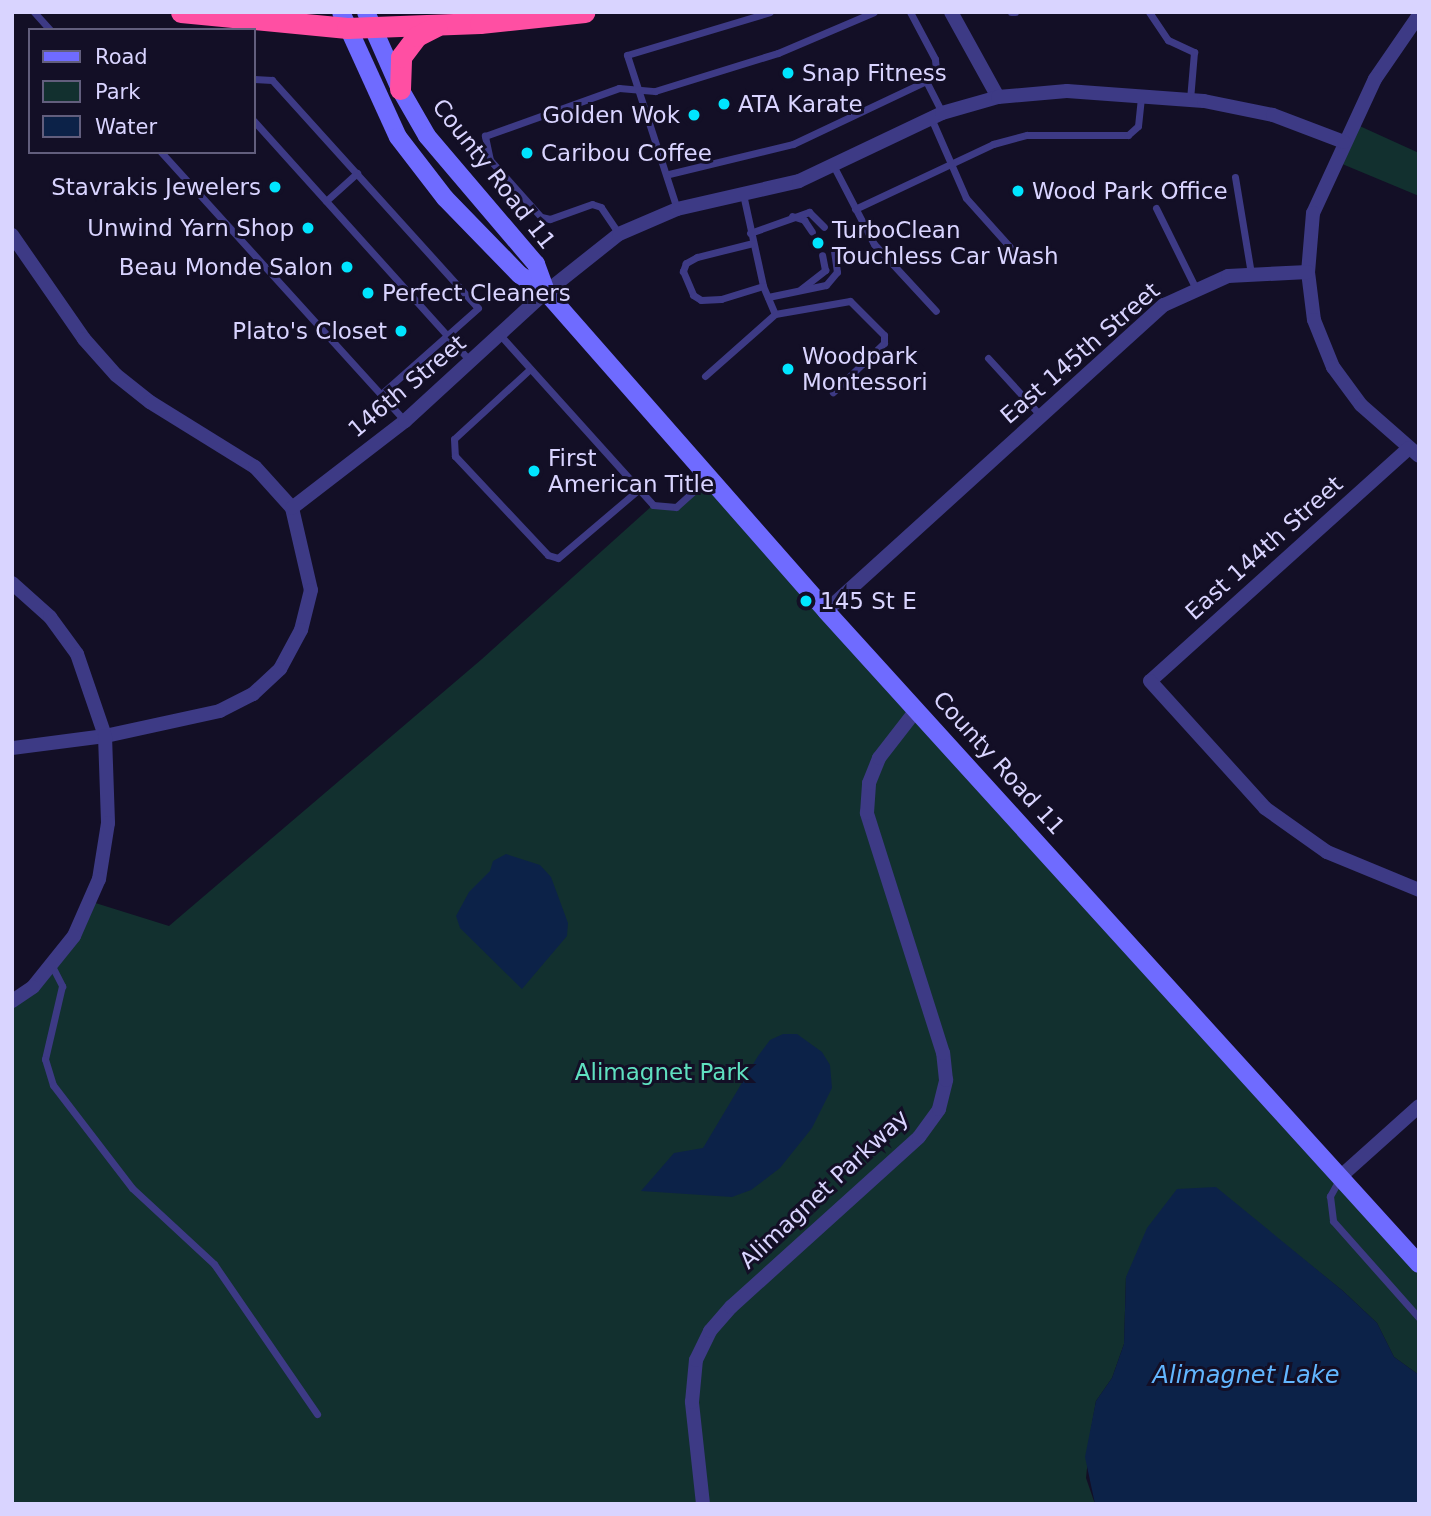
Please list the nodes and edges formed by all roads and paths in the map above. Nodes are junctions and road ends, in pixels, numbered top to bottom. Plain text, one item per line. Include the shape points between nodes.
1 (34, 12) edge
2 (181, 12) edge
3 (583, 12) edge
4 (770, 12) edge
5 (874, 12) edge
6 (910, 12) edge
7 (1149, 12) edge
8 (954, 13) edge
9 (1419, 15) edge
10 (344, 20) edge
11 (369, 20) edge
12 (440, 24) junction
13 (48, 28) edge
14 (256, 79) edge
15 (926, 81) junction
16 (400, 89) junction
17 (639, 90) junction
18 (1141, 96) junction
19 (998, 97) junction
20 (1190, 100) junction
21 (936, 116) junction
22 (256, 123) edge
23 (1344, 142) junction
24 (163, 154) edge
25 (949, 162) junction
26 (833, 165) junction
27 (357, 173) junction
28 (669, 174) junction
29 (1235, 177) dead end
30 (743, 194) junction
31 (326, 201) junction
32 (1156, 208) dead end
33 (677, 209) junction
34 (855, 209) junction
35 (790, 216) junction
36 (824, 227) dead end
37 (812, 232) dead end
38 (750, 233) junction
39 (619, 234) junction
40 (12, 235) edge
41 (753, 243) junction
42 (1010, 247) dead end
43 (834, 251) dead end
44 (822, 255) dead end
45 (1308, 272) junction
46 (1252, 275) junction
47 (763, 286) junction
48 (1195, 287) junction
49 (546, 292) junction
50 (795, 292) junction
51 (768, 297) junction
52 (936, 311) dead end
53 (775, 314) junction
54 (447, 335) junction
55 (501, 336) junction
56 (988, 358) dead end
57 (471, 362) junction
58 (530, 369) junction
59 (705, 376) dead end
60 (833, 392) dead end
61 (381, 394) junction
62 (1041, 416) junction
63 (405, 421) junction
64 (1414, 452) edge
65 (708, 479) junction
66 (639, 489) junction
67 (292, 508) junction
68 (12, 583) edge
69 (826, 611) junction
70 (918, 709) junction
71 (105, 736) junction
72 (12, 748) edge
73 (1419, 890) edge
74 (51, 964) junction
75 (12, 1001) edge
76 (1419, 1106) edge
77 (1340, 1177) junction
78 (1419, 1264) edge
79 (1419, 1318) edge
80 (317, 1414) dead end
81 (703, 1504) edge

1 - 13 lane
2 - 10 highway
3 - 12 highway
4 - 17 lane via 627,55
5 - 17 lane via 778,53 655,91
6 - 15 lane via 935,59 936,69
7 - 20 lane via 1168,40 1194,52
8 - 19 street
9 - 23 street via 1375,79
10 - 11 highway
10 - 49 street, County Road 11 via 398,137 445,198 520,275
11 - 12 highway
11 - 16 street, County Road 11
12 - 16 highway via 417,36 401,57
14 - 27 lane via 272,80
15 - 21 lane
15 - 28 lane via 793,144
16 - 49 street, County Road 11 via 428,136 537,264
17 - 28 lane
17 - 39 lane via 619,88 485,136 490,160 541,217 550,219 592,204 601,208
18 - 19 street, 146th Street via 1067,91
18 - 20 street, 146th Street
18 - 25 lane via 1138,126 1128,135 1027,135
19 - 21 street, 146th Street
20 - 23 street, 146th Street via 1273,115
21 - 25 lane
21 - 26 street, 146th Street
22 - 31 lane
23 - 45 street via 1313,213
24 - 61 lane
25 - 34 lane
25 - 42 lane via 966,198
26 - 30 street, 146th Street via 799,181
26 - 34 lane
27 - 31 lane
27 - 54 lane via 478,308
28 - 33 lane
29 - 46 lane
30 - 33 street, 146th Street
30 - 38 lane
31 - 54 lane
32 - 48 lane
33 - 39 street, 146th Street
34 - 52 lane via 874,244
35 - 36 lane via 809,212
35 - 37 lane via 800,217
35 - 38 lane
38 - 41 lane
39 - 49 street, 146th Street
40 - 67 street via 84,338 116,375 150,402 255,467
41 - 47 lane
41 - 47 lane via 696,257 683,271 693,295 701,300
43 - 50 lane via 836,277 826,285
44 - 50 lane via 823,274
45 - 46 street, East 145th Street
45 - 64 street via 1314,320 1333,367 1361,405
46 - 48 street, East 145th Street via 1228,276
47 - 51 lane
48 - 62 street, East 145th Street via 1164,305
49 - 55 street, 146th Street
49 - 65 street, County Road 11
50 - 51 lane
51 - 53 lane
53 - 59 lane
53 - 60 lane via 850,301 884,335 884,343
54 - 57 lane
54 - 61 lane
55 - 57 street, 146th Street
55 - 58 lane
56 - 62 lane
57 - 63 street, 146th Street
58 - 66 lane
58 - 66 lane via 454,439 455,456 548,555 558,558
61 - 63 lane
62 - 69 street, East 145th Street
63 - 67 street, 146th Street
64 - 73 street, East 144th Street via 1150,681 1265,808 1326,852
65 - 66 lane via 676,508 653,505
65 - 69 street, County Road 11
67 - 71 street via 311,590 302,630 280,669 253,694 220,711
68 - 71 street via 50,617 77,654
69 - 70 street, County Road 11
70 - 77 street, County Road 11
70 - 81 street, Alimagnet Parkway via 879,758 869,783 867,813 943,1053 946,1080 939,1109 919,1137 710,1331 696,1360 692,1402
71 - 72 street
71 - 74 street via 108,823 99,879 74,936
74 - 75 street via 33,986
74 - 80 lane via 62,986 45,1059 52,1085 132,1188 214,1264
76 - 77 street
77 - 78 street, County Road 11
77 - 79 lane via 1330,1191 1333,1221

